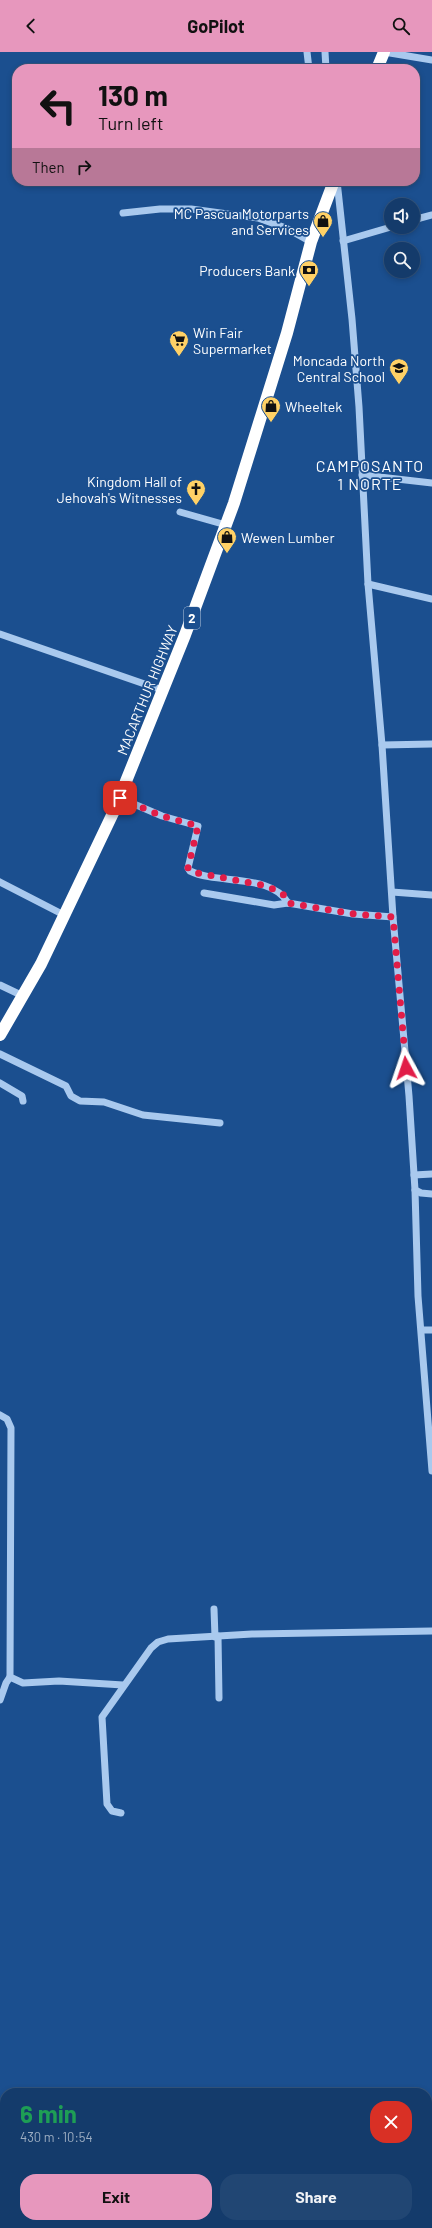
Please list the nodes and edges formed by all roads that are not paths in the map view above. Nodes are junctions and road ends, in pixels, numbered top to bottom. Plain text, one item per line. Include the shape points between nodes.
1 (307, 52) edge
2 (325, 52) edge
3 (384, 52) edge
4 (432, 60) edge
5 (308, 64) edge
6 (326, 64) edge
7 (379, 64) edge
8 (332, 186) edge
9 (338, 186) edge
10 (123, 213) dead end
11 (432, 215) edge
12 (420, 218) edge
13 (384, 228) edge
14 (343, 241) junction
15 (311, 242) junction
16 (362, 475) junction
17 (432, 483) edge
18 (180, 512) dead end
19 (226, 525) junction
20 (368, 584) junction
21 (432, 599) edge
22 (0, 634) edge
23 (162, 690) junction
24 (432, 744) edge
25 (382, 745) junction
26 (120, 798) junction
27 (0, 882) edge
28 (392, 892) junction
29 (204, 893) dead end
30 (432, 895) edge
31 (288, 903) junction
32 (64, 915) junction
33 (393, 917) junction
34 (0, 984) edge
35 (21, 995) junction
36 (0, 1036) edge
37 (0, 1054) edge
38 (0, 1083) edge
39 (22, 1101) dead end
40 (220, 1123) dead end
41 (432, 1174) edge
42 (414, 1175) junction
43 (415, 1190) junction
44 (432, 1194) edge
45 (422, 1330) junction
46 (432, 1330) edge
47 (0, 1415) edge
48 (432, 1471) edge
49 (214, 1608) dead end
50 (432, 1631) edge
51 (217, 1637) junction
52 (10, 1678) junction
53 (123, 1686) junction
54 (219, 1698) dead end
55 (0, 1700) edge
56 (121, 1813) dead end

1 - 5 street
2 - 6 street
3 - 4 street
3 - 7 highway
8 - 15 highway, MACARTHUR HIGHWAY / 2
9 - 14 street
10 - 15 street via 191,209 258,218 286,228
11 - 12 street
13 - 14 street
14 - 16 street via 353,326
15 - 19 highway, MACARTHUR HIGHWAY / 2 via 288,333
16 - 17 street
16 - 20 street
18 - 19 street
19 - 23 highway, MACARTHUR HIGHWAY / 2
20 - 21 street
20 - 25 street
22 - 23 street
23 - 26 highway, MACARTHUR HIGHWAY / 2
24 - 25 street
25 - 28 street
26 - 31 street via 162,816 198,826 188,868 190,871 267,886 283,894
26 - 32 highway, MACARTHUR HIGHWAY / 2
27 - 32 street
28 - 30 street
28 - 33 street
29 - 31 street via 274,905
31 - 33 street via 354,914
32 - 35 highway, MACARTHUR HIGHWAY / 2 via 40,964
33 - 42 street
34 - 35 street
35 - 36 highway, MACARTHUR HIGHWAY / 2
37 - 40 street via 66,1086 75,1099 104,1102 144,1115
38 - 39 street via 22,1096
41 - 42 street
42 - 43 street
43 - 44 street
43 - 45 street via 418,1296
45 - 46 street
45 - 48 street
47 - 52 street via 7,1419 11,1428
49 - 51 street
50 - 51 street via 252,1634
51 - 53 street via 168,1639 158,1642
51 - 54 street
52 - 53 street via 23,1683 58,1681
52 - 55 street
53 - 56 street via 101,1721 107,1804 109,1809

